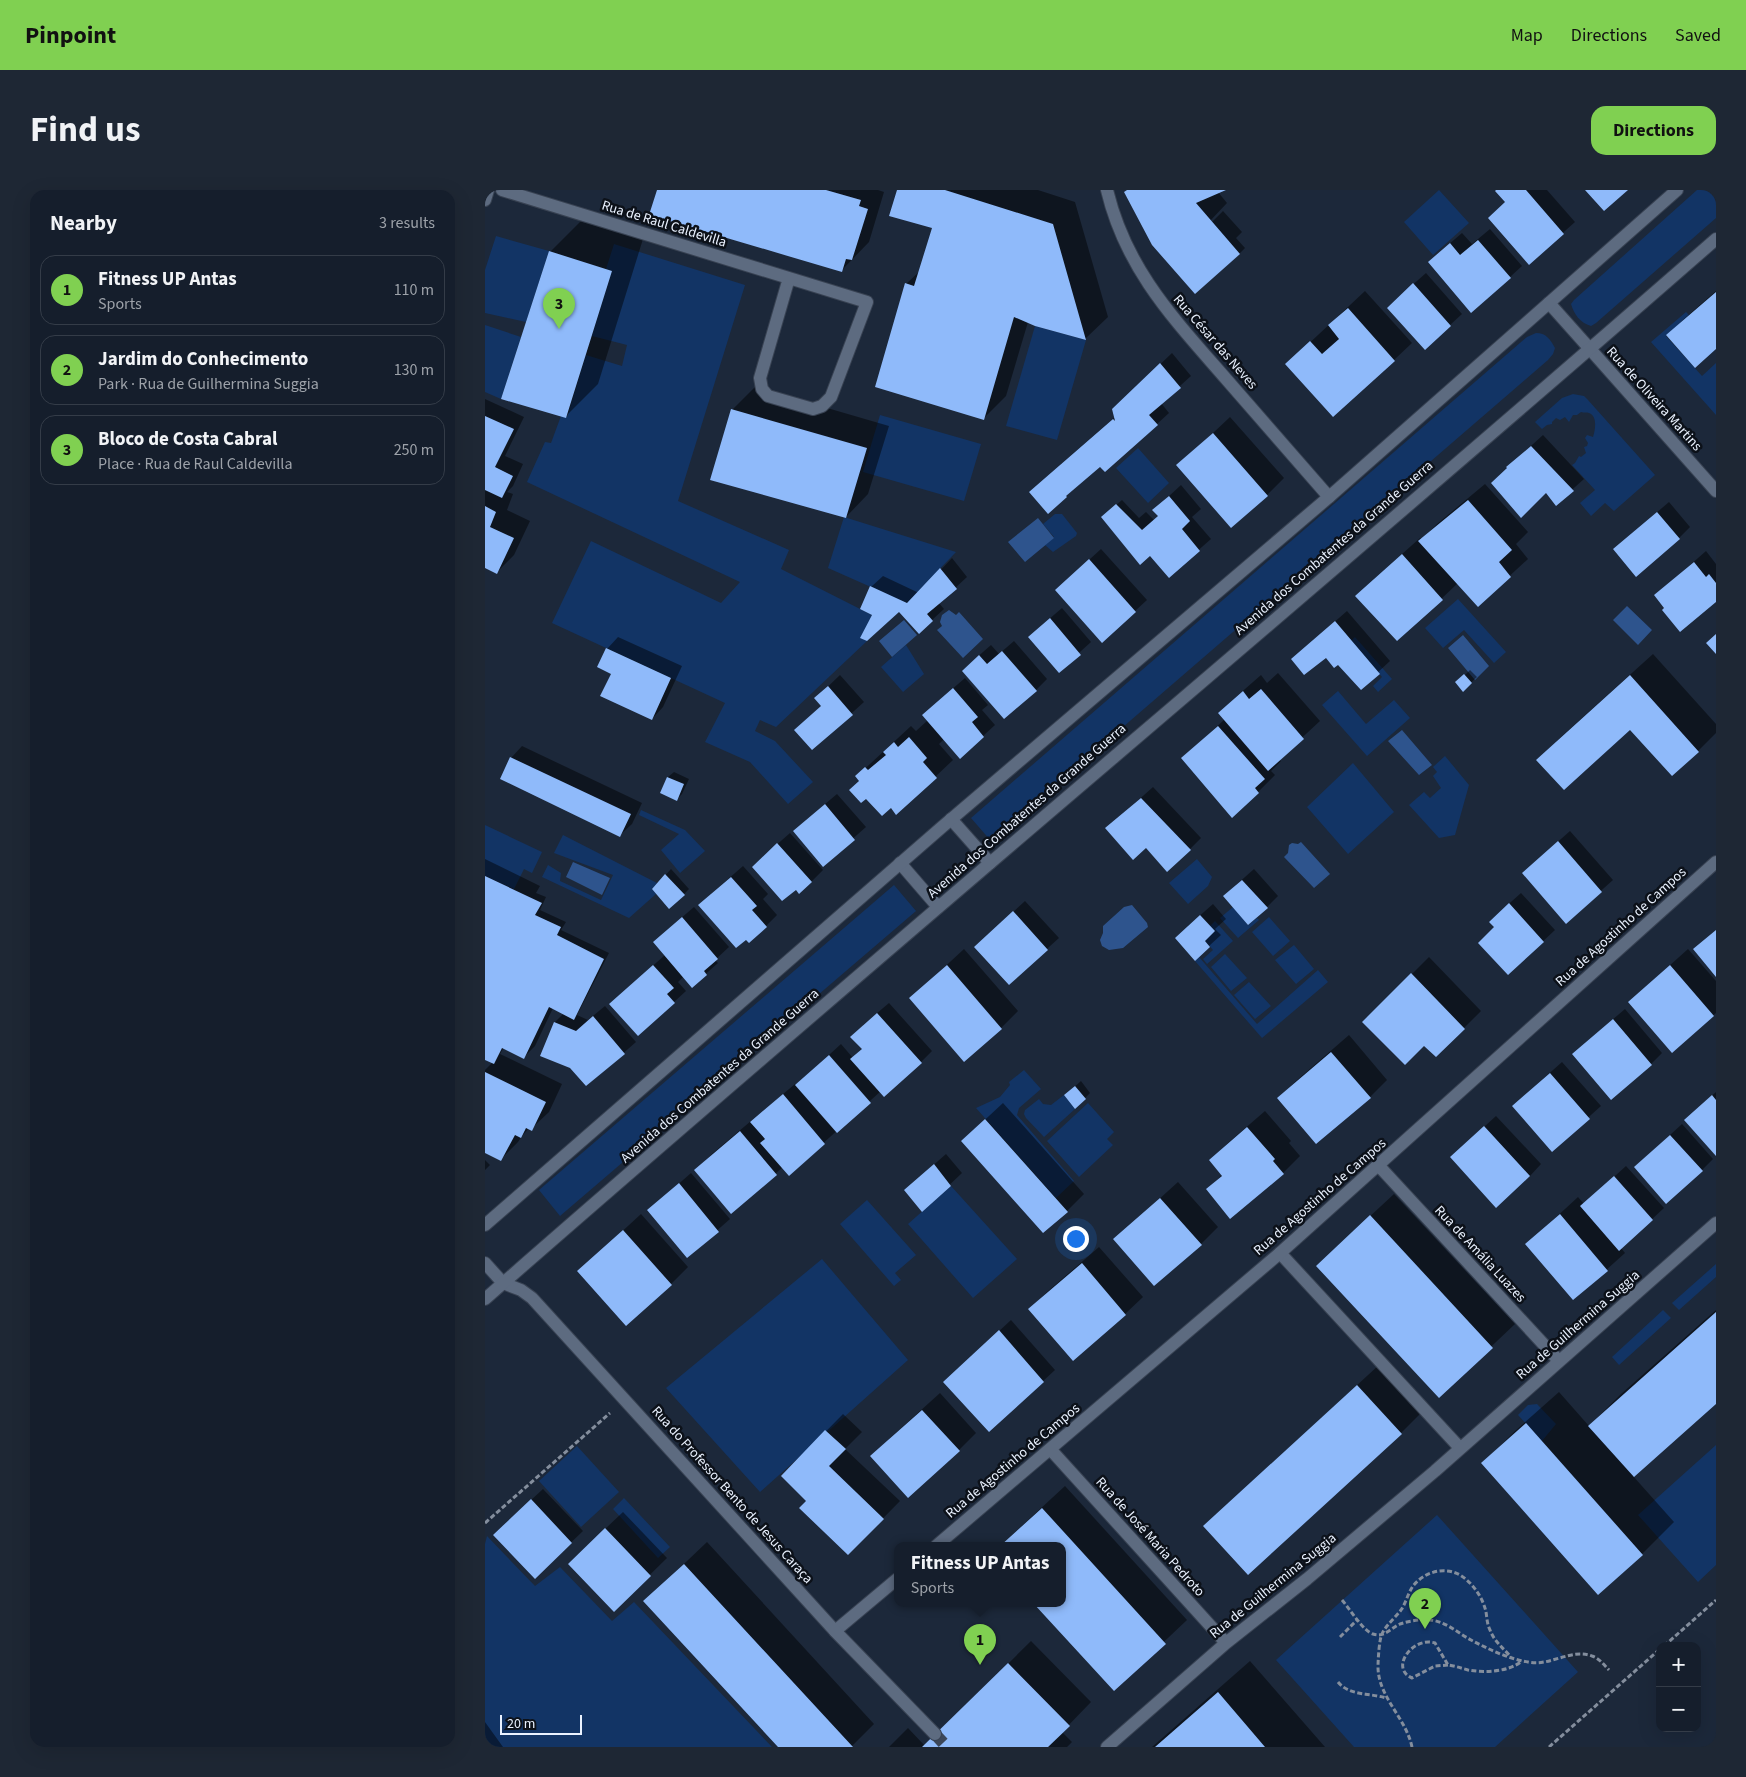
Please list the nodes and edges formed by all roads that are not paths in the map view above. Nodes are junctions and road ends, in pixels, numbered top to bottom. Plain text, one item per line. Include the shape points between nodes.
1 (488, 190) edge
2 (502, 190) edge
3 (1107, 190) edge
4 (1677, 190) edge
5 (485, 200) edge
6 (1716, 239) edge
7 (789, 278) junction
8 (1549, 303) junction
9 (1590, 349) junction
10 (1716, 491) edge
11 (1329, 497) junction
12 (951, 819) junction
13 (1716, 862) edge
14 (900, 863) junction
15 (990, 863) junction
16 (938, 907) junction
17 (1379, 1166) junction
18 (1716, 1223) edge
19 (485, 1225) edge
20 (1280, 1253) junction
21 (485, 1264) edge
22 (503, 1284) junction
23 (485, 1299) edge
24 (1559, 1361) junction
25 (1460, 1448) junction
26 (1051, 1450) junction
27 (941, 1542) edge
28 (894, 1582) edge
29 (835, 1631) junction
30 (1226, 1644) junction
31 (935, 1734) tunnel mouth
32 (1107, 1747) edge

1 - 5 street
2 - 7 street, Rua de Raul Caldevilla
3 - 11 street, Rua César das Neves via 1123,240 1166,310
4 - 8 street
6 - 9 street, Avenida dos Combatentes da Grande Guerra
7 - 7 street, Rua de Raul Caldevilla via 760,378 762,389 768,396 813,409 831,397 867,302
8 - 9 street
8 - 11 street
9 - 10 street, Rua de Oliveira Martins
9 - 15 street, Avenida dos Combatentes da Grande Guerra
11 - 12 street
12 - 14 street
12 - 15 street
13 - 17 street, Rua de Agostinho de Campos
14 - 16 street
14 - 19 street
15 - 16 street, Avenida dos Combatentes da Grande Guerra
16 - 22 street, Avenida dos Combatentes da Grande Guerra
17 - 20 street, Rua de Agostinho de Campos
17 - 24 street, Rua de Amália Luazes
18 - 24 street, Rua de Guilhermina Suggia
20 - 25 street
20 - 26 street, Rua de Agostinho de Campos
21 - 22 street
22 - 23 street, Avenida dos Combatentes da Grande Guerra
22 - 29 street, Rua do Professor Bento de Jesus Caraça via 532,1298
24 - 25 street, Rua de Guilhermina Suggia
25 - 30 street, Rua de Guilhermina Suggia
26 - 27 street, Rua de Agostinho de Campos
26 - 30 street, Rua de José Maria Pedroto
28 - 29 street
29 - 31 street, Rua do Professor Bento de Jesus Caraça
30 - 32 street, Rua de Guilhermina Suggia

